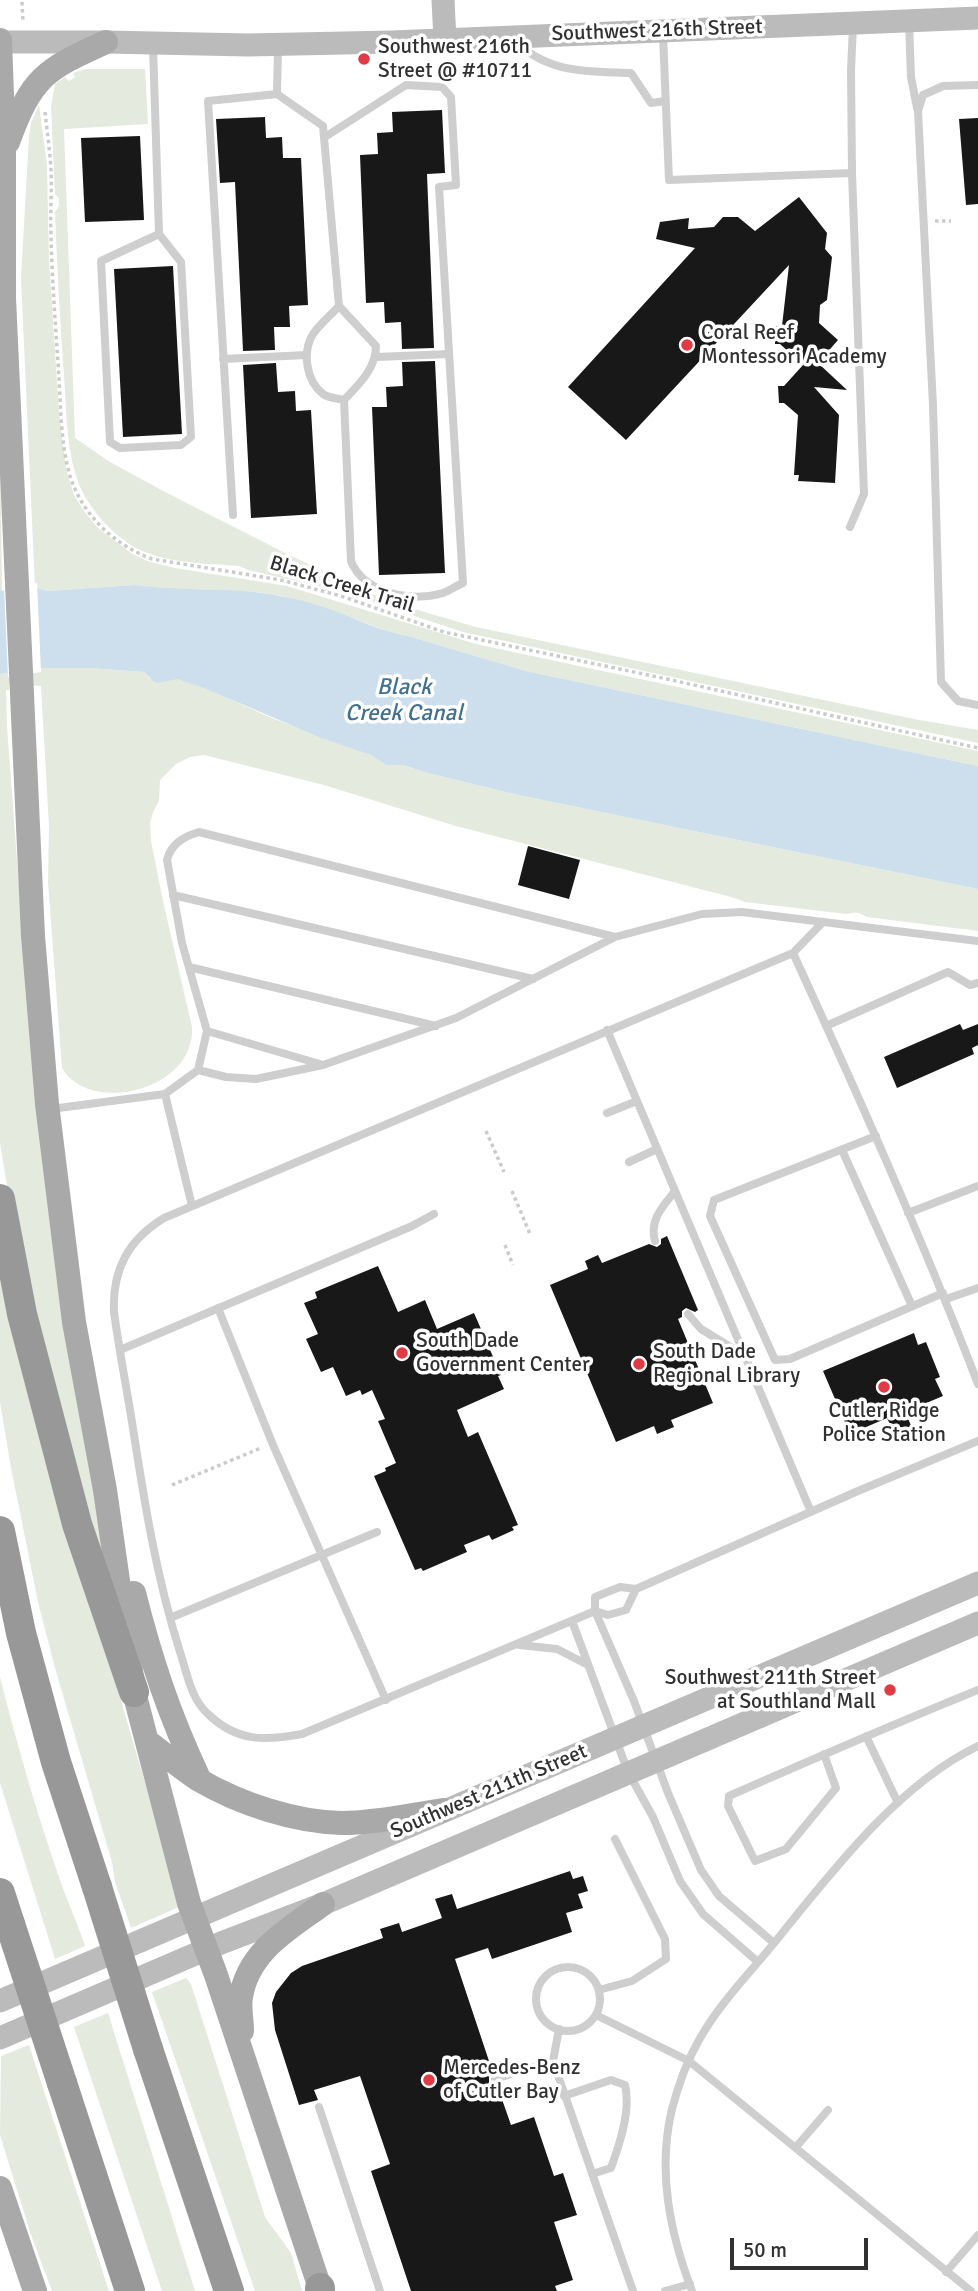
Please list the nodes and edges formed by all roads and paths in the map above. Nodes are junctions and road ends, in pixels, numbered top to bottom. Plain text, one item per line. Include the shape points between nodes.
1 (443, 0) edge
2 (22, 2) dead end
3 (978, 18) edge
4 (853, 23) junction
5 (23, 28) dead end
6 (662, 31) junction
7 (909, 32) junction
8 (512, 37) junction
9 (445, 40) junction
10 (0, 41) edge
11 (106, 42) junction
12 (153, 43) junction
13 (278, 44) junction
14 (978, 85) edge
15 (277, 94) junction
16 (665, 99) junction
17 (44, 107) dead end
18 (918, 111) junction
19 (325, 137) junction
20 (4, 152) junction
21 (852, 173) junction
22 (159, 234) junction
23 (339, 306) junction
24 (449, 354) junction
25 (306, 355) junction
26 (376, 357) junction
27 (223, 359) junction
28 (344, 400) junction
29 (233, 515) dead end
30 (850, 527) dead end
31 (978, 705) edge
32 (978, 748) edge
33 (173, 895) junction
34 (823, 922) junction
35 (615, 937) junction
36 (978, 941) edge
37 (793, 953) junction
38 (189, 967) junction
39 (533, 979) junction
40 (978, 983) edge
41 (436, 1026) junction
42 (826, 1026) junction
43 (607, 1030) junction
44 (206, 1031) junction
45 (323, 1065) junction
46 (198, 1070) junction
47 (164, 1094) junction
48 (637, 1101) junction
49 (48, 1110) junction
50 (607, 1113) dead end
51 (486, 1131) dead end
52 (876, 1136) junction
53 (657, 1149) junction
54 (842, 1150) junction
55 (629, 1162) dead end
56 (504, 1172) dead end
57 (978, 1186) edge
58 (512, 1191) dead end
59 (675, 1191) junction
60 (0, 1199) edge
61 (192, 1206) junction
62 (908, 1213) junction
63 (434, 1214) dead end
64 (530, 1234) dead end
65 (655, 1241) dead end
66 (505, 1245) dead end
67 (513, 1265) dead end
68 (978, 1288) edge
69 (944, 1296) junction
70 (912, 1306) junction
71 (218, 1308) junction
72 (688, 1314) dead end
73 (120, 1350) junction
74 (745, 1356) junction
75 (978, 1384) edge
76 (978, 1441) edge
77 (266, 1446) dead end
78 (172, 1485) dead end
79 (105, 1490) junction
80 (811, 1512) junction
81 (0, 1531) edge
82 (377, 1532) dead end
83 (322, 1555) junction
84 (978, 1583) edge
85 (636, 1589) junction
86 (595, 1611) junction
87 (170, 1618) junction
88 (572, 1621) junction
89 (978, 1623) edge
90 (516, 1644) junction
91 (589, 1665) junction
92 (978, 1690) edge
93 (134, 1692) junction
94 (386, 1700) junction
95 (643, 1726) junction
96 (866, 1736) junction
97 (615, 1738) junction
98 (147, 1741) junction
99 (975, 1747) edge
100 (824, 1754) junction
101 (978, 1757) edge
102 (656, 1760) junction
103 (628, 1772) junction
104 (200, 1780) junction
105 (898, 1802) junction
106 (443, 1810) junction
107 (615, 1839) dead end
108 (0, 1893) edge
109 (323, 1904) junction
110 (194, 1917) junction
111 (774, 1942) junction
112 (206, 1949) junction
113 (758, 1962) junction
114 (599, 1990) junction
115 (0, 2001) edge
116 (596, 2015) junction
117 (559, 2029) junction
118 (0, 2038) edge
119 (242, 2052) junction
120 (552, 2061) junction
121 (689, 2061) junction
122 (495, 2079) dead end
123 (565, 2096) junction
124 (319, 2107) dead end
125 (828, 2110) dead end
126 (796, 2147) junction
127 (592, 2174) junction
128 (0, 2189) edge
129 (978, 2235) edge
130 (946, 2272) junction
131 (691, 2288) edge
132 (320, 2290) edge
133 (35, 2291) edge
134 (130, 2291) edge
135 (229, 2291) edge
136 (380, 2291) edge
137 (633, 2291) edge
138 (665, 2291) edge
139 (971, 2291) edge

1 - 9 main road
2 - 5 path
3 - 7 main road, Southwest 216th Street
4 - 6 main road, Southwest 216th Street
4 - 7 main road, Southwest 216th Street
4 - 21 lane
6 - 8 main road, Southwest 216th Street
6 - 16 lane
7 - 18 lane
8 - 9 main road, Southwest 216th Street
8 - 16 lane via 528,54 569,71 631,73 651,103
9 - 13 main road, Southwest 216th Street
10 - 11 main road, Southwest 216th Street
10 - 20 main road
11 - 12 main road, Southwest 216th Street
11 - 20 main road via 68,59 36,84 25,99
12 - 13 main road, Southwest 216th Street
12 - 22 lane
13 - 15 lane
14 - 18 lane via 943,86 923,95
15 - 19 lane via 323,126
15 - 27 lane via 208,101
16 - 21 lane via 669,180
17 - 32 path, Black Creek Trail via 51,169 59,383 69,469 92,517 117,541 152,559 281,580 444,632
18 - 31 lane via 941,682 958,701
19 - 23 lane
19 - 24 lane via 405,85 442,86 451,97 456,186 439,187
20 - 49 main road via 4,298 32,923
21 - 30 lane via 864,494
22 - 22 lane via 102,261 110,442 120,448 181,445 191,437 181,262
23 - 25 lane via 312,335
23 - 26 lane via 376,346
24 - 26 lane
24 - 28 lane via 463,583 443,593 421,597 394,594 355,571
25 - 27 lane
25 - 28 lane via 313,383 324,395
26 - 28 lane
27 - 29 lane
33 - 35 lane via 167,860 170,849 199,832
33 - 38 lane
33 - 39 lane
34 - 35 lane via 742,912 702,914
34 - 36 lane
34 - 37 lane
35 - 39 lane
37 - 42 lane
37 - 43 lane
38 - 41 lane
38 - 44 lane
39 - 41 lane
40 - 42 lane via 970,985 948,972
41 - 45 lane
42 - 52 lane
43 - 48 lane
43 - 61 lane
44 - 45 lane
44 - 46 lane
45 - 46 lane via 256,1079
46 - 47 lane
47 - 49 lane
47 - 61 lane
48 - 50 lane
48 - 53 lane
49 - 79 main road via 74,1322
51 - 56 path
52 - 54 lane
52 - 62 lane
53 - 55 lane
53 - 59 lane
54 - 70 lane
54 - 70 lane via 714,1200 710,1216 775,1360 790,1359
57 - 62 lane
58 - 64 path
59 - 65 lane via 655,1217
59 - 74 lane
60 - 93 highway via 22,1314 77,1524
61 - 73 lane via 151,1226 125,1255 113,1297
62 - 69 lane
63 - 71 lane
66 - 67 path
68 - 69 lane
69 - 70 lane
69 - 75 lane
71 - 73 lane
71 - 83 lane
72 - 74 lane via 701,1329
73 - 87 lane via 150,1541
74 - 80 lane
76 - 80 lane
77 - 78 path
79 - 93 main road
79 - 104 main road via 152,1663
80 - 85 lane
81 - 135 highway, bridge via 46,1723
82 - 83 lane
83 - 87 lane
83 - 94 lane
84 - 95 main road, Southwest 211th Street
85 - 86 lane via 626,1610 608,1615
85 - 86 lane via 620,1587 596,1597
86 - 88 lane
86 - 95 lane
87 - 94 lane via 199,1704 219,1724 248,1738 302,1734
88 - 90 lane
88 - 91 lane
89 - 102 main road, Southwest 211th Street
90 - 91 lane via 557,1649
90 - 94 lane
91 - 97 lane
92 - 96 lane
93 - 98 main road
95 - 97 main road, Southwest 211th Street
95 - 102 lane
96 - 100 lane
96 - 105 lane
97 - 103 lane
97 - 106 main road, Southwest 211th Street
98 - 104 main road
98 - 110 main road
99 - 101 lane
99 - 105 lane
100 - 100 lane via 729,1796 728,1806 755,1861 786,1849 836,1788
102 - 103 main road, Southwest 211th Street
102 - 111 lane via 711,1886
103 - 109 main road, Southwest 211th Street
103 - 113 lane via 680,1881 703,1914
104 - 106 main road via 270,1810 316,1820 342,1823
105 - 111 lane
106 - 110 main road, Southwest 211th Street
107 - 114 lane via 665,1939 666,1959 632,1981
108 - 134 highway, bridge
109 - 112 main road, Southwest 211th Street
109 - 119 main road via 271,1943 253,1964 241,1996
110 - 112 main road
110 - 115 main road, Southwest 211th Street
111 - 113 lane
112 - 118 main road, Southwest 211th Street
112 - 119 main road
113 - 121 lane via 709,2024
114 - 116 lane
114 - 117 lane via 591,1976 572,1967 551,1972 536,2000 543,2019
116 - 117 lane via 580,2028
116 - 121 lane
117 - 120 lane
119 - 132 main road
120 - 122 lane
120 - 123 lane
121 - 126 lane
121 - 131 lane via 672,2109 666,2184 671,2223
123 - 127 lane
123 - 127 lane via 611,2080 625,2085 628,2098 611,2168
124 - 136 lane
125 - 126 lane
126 - 130 lane
127 - 137 lane
128 - 133 main road
129 - 130 lane
130 - 139 lane
131 - 138 lane

